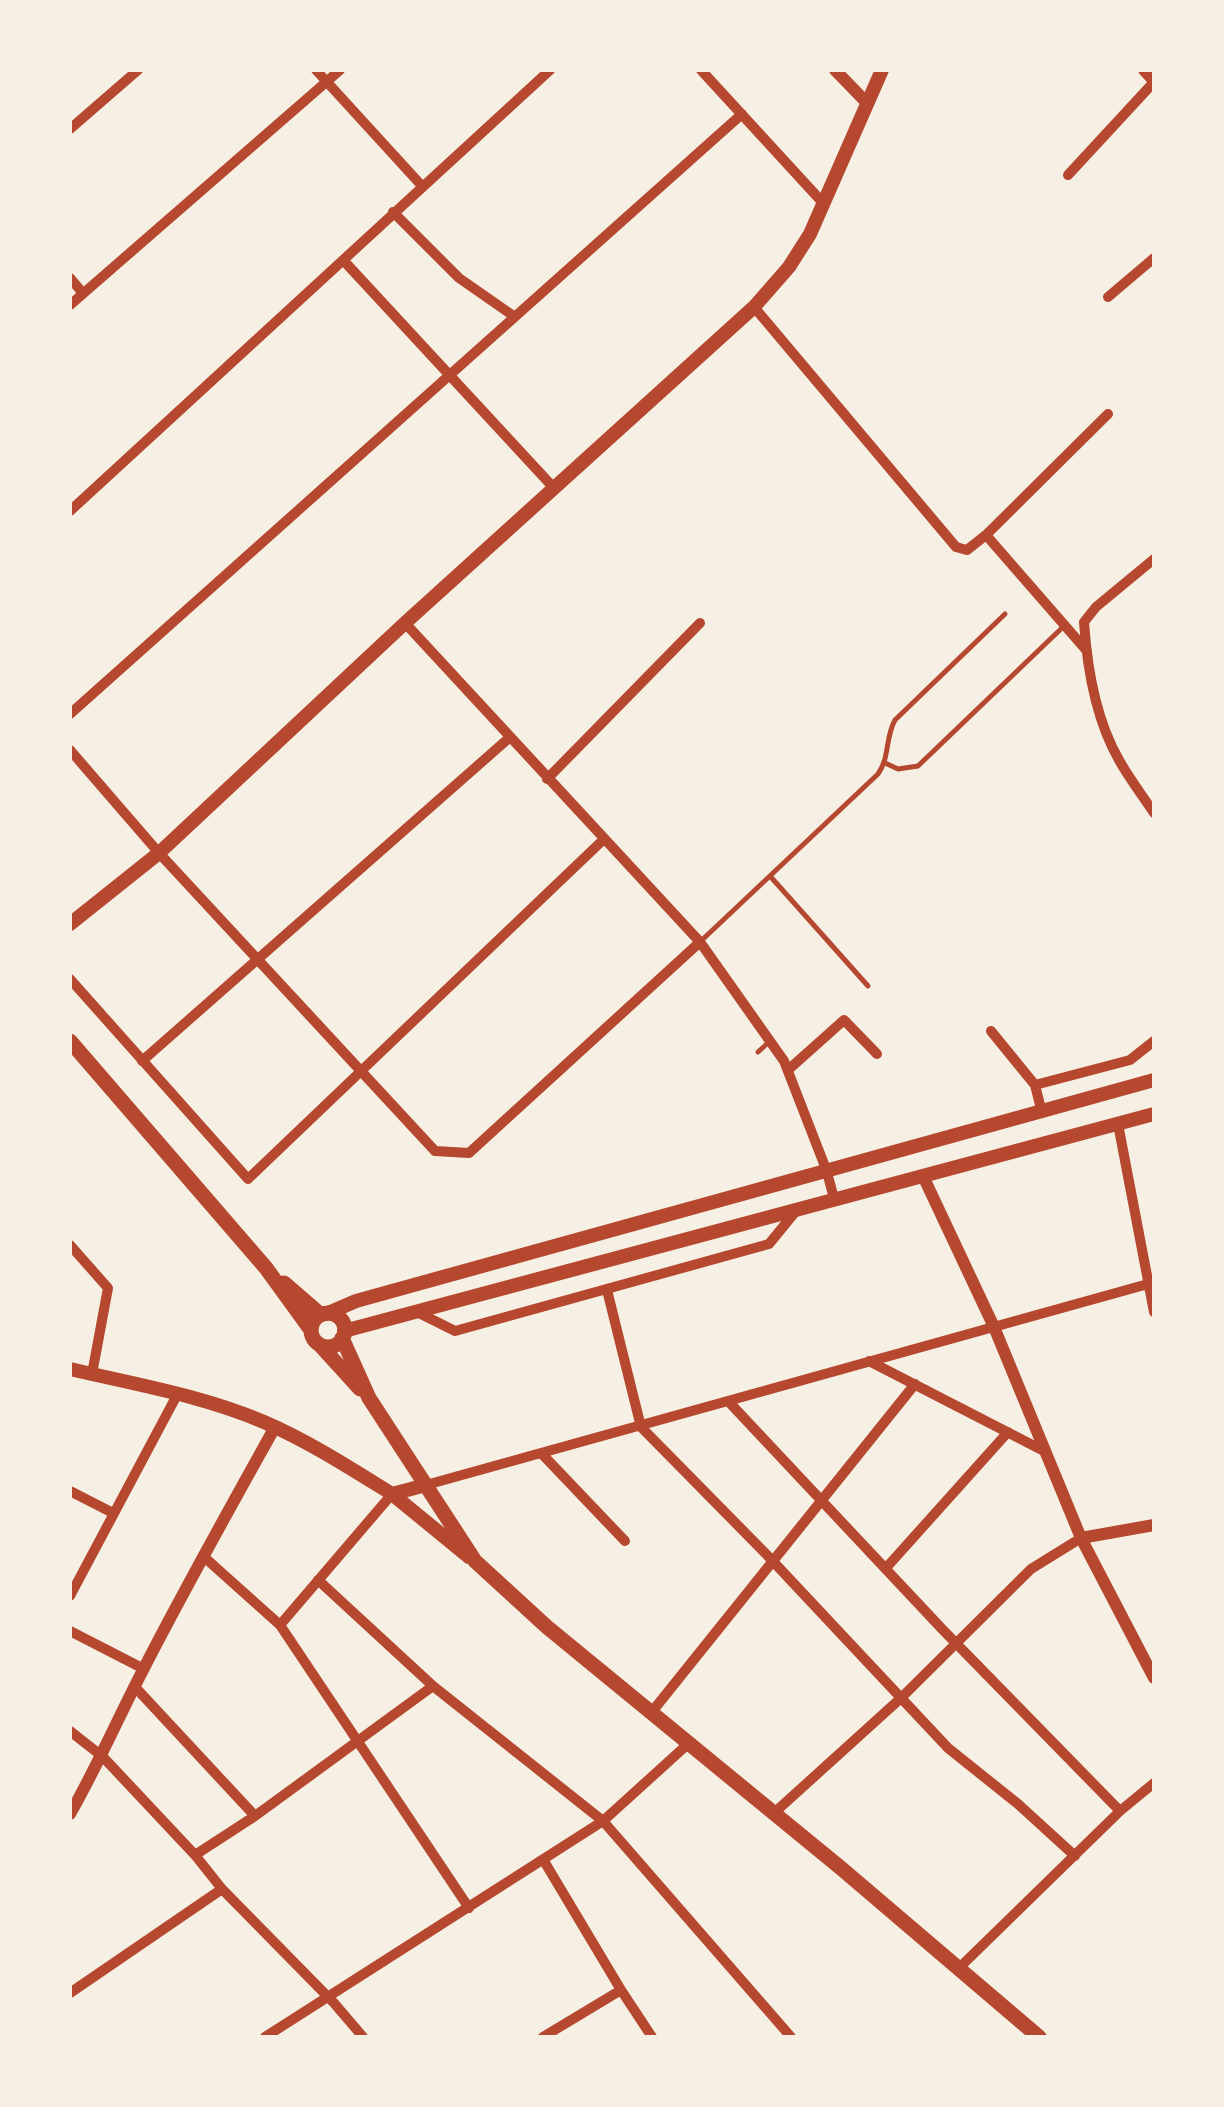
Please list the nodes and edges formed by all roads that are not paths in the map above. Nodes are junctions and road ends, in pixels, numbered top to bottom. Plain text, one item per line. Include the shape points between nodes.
1 (138, 70) edge
2 (316, 70) edge
3 (340, 70) edge
4 (550, 70) edge
5 (702, 70) edge
6 (835, 70) edge
7 (882, 70) edge
8 (1144, 70) edge
9 (327, 82) junction
10 (1154, 82) edge
11 (867, 103) junction
12 (742, 114) junction
13 (70, 129) edge
14 (1068, 175) dead end
15 (422, 186) junction
16 (824, 204) junction
17 (393, 212) junction
18 (1154, 258) edge
19 (344, 261) junction
20 (70, 278) edge
21 (82, 292) junction
22 (1108, 297) dead end
23 (70, 306) edge
24 (754, 307) junction
25 (515, 317) junction
26 (450, 374) junction
27 (1108, 414) dead end
28 (553, 487) junction
29 (70, 511) edge
30 (986, 535) junction
31 (1154, 559) edge
32 (1006, 614) dead end
33 (404, 623) junction
34 (700, 624) dead end
35 (1065, 626) junction
36 (1087, 651) junction
37 (70, 714) edge
38 (509, 738) junction
39 (70, 750) edge
40 (886, 763) junction
41 (547, 780) junction
42 (1154, 813) edge
43 (603, 840) junction
44 (159, 853) junction
45 (770, 876) junction
46 (70, 924) edge
47 (700, 942) junction
48 (258, 958) junction
49 (70, 979) edge
50 (868, 986) dead end
51 (991, 1032) dead end
52 (772, 1040) junction
53 (70, 1041) edge
54 (1154, 1042) edge
55 (758, 1052) dead end
56 (878, 1054) dead end
57 (1130, 1060) junction
58 (142, 1061) junction
59 (788, 1070) junction
60 (362, 1071) junction
61 (1154, 1080) edge
62 (1035, 1085) junction
63 (1131, 1087) junction
64 (1042, 1114) junction
65 (1154, 1114) edge
66 (1118, 1124) junction
67 (826, 1170) junction
68 (923, 1176) junction
69 (834, 1198) junction
70 (798, 1209) junction
71 (70, 1245) edge
72 (266, 1268) junction
73 (1148, 1284) junction
74 (606, 1290) junction
75 (414, 1310) junction
76 (1154, 1312) edge
77 (324, 1314) junction
78 (994, 1327) junction
79 (343, 1335) junction
80 (315, 1337) junction
81 (870, 1361) junction
82 (70, 1370) edge
83 (92, 1374) junction
84 (915, 1384) junction
85 (177, 1395) junction
86 (369, 1398) junction
87 (728, 1401) junction
88 (275, 1427) junction
89 (641, 1427) junction
90 (1008, 1432) junction
91 (1044, 1451) junction
92 (542, 1454) junction
93 (426, 1485) junction
94 (70, 1491) edge
95 (392, 1494) junction
96 (821, 1498) junction
97 (113, 1514) junction
98 (1154, 1525) edge
99 (1082, 1538) junction
100 (625, 1541) dead end
101 (203, 1556) junction
102 (773, 1561) junction
103 (475, 1562) junction
104 (886, 1568) junction
105 (318, 1580) junction
106 (70, 1596) edge
107 (280, 1625) junction
108 (70, 1631) edge
109 (956, 1643) junction
110 (144, 1668) junction
111 (1154, 1678) edge
112 (433, 1686) junction
113 (135, 1688) junction
114 (901, 1698) junction
115 (651, 1713) junction
116 (70, 1731) edge
117 (358, 1738) junction
118 (689, 1744) junction
119 (103, 1757) junction
120 (1154, 1783) edge
121 (1120, 1811) junction
122 (774, 1813) junction
123 (70, 1814) edge
124 (255, 1816) junction
125 (603, 1821) junction
126 (194, 1855) junction
127 (1075, 1856) junction
128 (544, 1861) junction
129 (222, 1890) junction
130 (469, 1908) junction
131 (958, 1968) junction
132 (621, 1990) junction
133 (70, 1993) edge
134 (328, 1997) junction
135 (265, 2037) edge
136 (363, 2037) edge
137 (543, 2037) edge
138 (652, 2037) edge
139 (790, 2037) edge
140 (1039, 2037) edge

1 - 13 street
2 - 9 street
3 - 9 street
4 - 15 street
5 - 12 street
6 - 11 street
7 - 11 main road
8 - 10 street
9 - 15 street
9 - 21 street
10 - 14 street
11 - 16 main road
12 - 16 street
12 - 25 street
15 - 17 street
16 - 24 main road via 790,267
17 - 19 street
17 - 25 street via 459,278
18 - 22 street
19 - 26 street
19 - 29 street
20 - 21 street
21 - 23 street
24 - 28 main road
24 - 30 street via 956,547 966,550
25 - 26 street
26 - 28 street
26 - 37 street
27 - 30 street
28 - 33 main road
30 - 35 street
31 - 36 street via 1084,622
32 - 40 lane via 894,720
33 - 38 street
33 - 44 main road
34 - 41 street
35 - 36 street
35 - 40 lane via 918,766
36 - 42 street via 1104,729
38 - 41 street
38 - 48 street
39 - 44 street
40 - 45 lane
41 - 43 street
43 - 47 street
43 - 60 street
44 - 46 main road
44 - 48 street
45 - 47 lane
45 - 50 lane
47 - 52 street
47 - 60 street via 469,1152 435,1152
48 - 58 street
48 - 60 street
49 - 58 street
51 - 62 street
52 - 55 lane
52 - 59 street
53 - 72 main road
54 - 57 street
56 - 59 street via 844,1020
57 - 62 street
57 - 63 street
58 - 60 street via 248,1179
59 - 67 street
61 - 63 main road
62 - 64 street
63 - 64 main road
64 - 67 main road
65 - 66 main road
66 - 68 main road
66 - 73 street
67 - 69 street
67 - 77 main road
68 - 69 main road
68 - 78 street
69 - 70 main road
70 - 74 street via 769,1244
70 - 75 main road
71 - 83 street via 108,1288
72 - 77 main road
72 - 80 main road
73 - 76 street
73 - 78 street
74 - 75 street via 455,1330
74 - 89 street
75 - 79 main road
77 - 79 main road via 340,1319
77 - 80 main road via 314,1321
78 - 81 street
78 - 91 street
79 - 80 main road via 334,1346
79 - 86 main road
80 - 86 main road
81 - 84 street
81 - 87 street
82 - 83 main road
83 - 85 main road
84 - 90 street
84 - 96 street
85 - 88 main road
85 - 97 street
86 - 93 main road
87 - 89 street
87 - 96 street
88 - 95 main road
88 - 101 street
89 - 92 street
89 - 102 street
90 - 91 street
90 - 104 street
91 - 99 street
92 - 93 street
92 - 100 street
93 - 95 main road
93 - 103 main road
94 - 97 street
95 - 103 main road
95 - 105 street
96 - 102 street
96 - 104 street
97 - 106 street
98 - 99 street
99 - 109 street via 1030,1568
99 - 111 street
101 - 107 street
101 - 110 street
102 - 114 street
102 - 115 street
103 - 115 main road
104 - 109 street
105 - 107 street
105 - 112 street
107 - 117 street
108 - 110 street
109 - 114 street
109 - 121 street
110 - 113 street
112 - 117 street
112 - 125 street
113 - 119 street
113 - 124 street
114 - 122 street
114 - 127 street via 948,1748
115 - 118 main road
116 - 119 street
117 - 124 street
117 - 130 street
118 - 122 main road
118 - 125 street
119 - 123 street
119 - 126 street
120 - 121 street
121 - 127 street
122 - 131 main road
124 - 126 street
125 - 128 street
125 - 139 street
126 - 129 street
127 - 131 street
128 - 130 street
128 - 132 street
129 - 133 street
129 - 134 street
130 - 134 street
131 - 140 main road
132 - 137 street
132 - 138 street
134 - 135 street
134 - 136 street

